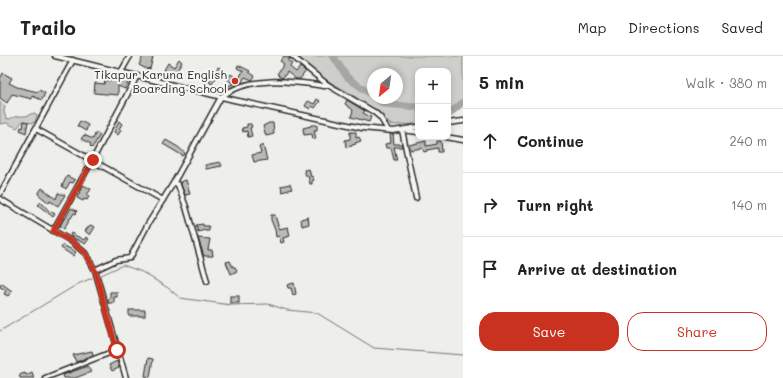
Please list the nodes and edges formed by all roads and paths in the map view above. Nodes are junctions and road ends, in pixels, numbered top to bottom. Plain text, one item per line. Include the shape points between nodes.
1 (55, 56) edge
2 (130, 56) edge
3 (292, 56) edge
4 (73, 60) junction
5 (122, 72) junction
6 (137, 76) junction
7 (328, 85) junction
8 (221, 97) junction
9 (463, 121) edge
10 (451, 123) edge
11 (36, 128) junction
12 (415, 128) edge
13 (388, 130) junction
14 (402, 130) junction
15 (415, 132) edge
16 (451, 138) edge
17 (463, 140) edge
18 (93, 160) junction
19 (174, 182) junction
20 (0, 194) edge
21 (416, 198) dead end
22 (0, 199) edge
23 (163, 200) junction
24 (53, 231) junction
25 (95, 270) junction
26 (207, 281) dead end
27 (117, 350) junction
28 (45, 378) edge
29 (126, 378) edge

1 - 4 street
2 - 5 street
3 - 7 street
4 - 5 street
4 - 11 street
5 - 6 street
6 - 8 street
6 - 18 street
7 - 8 street via 271,81 242,85
7 - 13 street via 374,112
8 - 13 street via 362,128
8 - 19 street
9 - 10 street
11 - 18 street
11 - 20 street
12 - 14 street
13 - 14 street
14 - 15 street
14 - 21 street
16 - 17 street
18 - 23 street
18 - 24 street
19 - 23 street
19 - 26 street via 178,185 186,207
22 - 24 street
23 - 25 street via 130,258 116,260
24 - 25 street via 85,253
25 - 27 street
27 - 28 street
27 - 29 street

